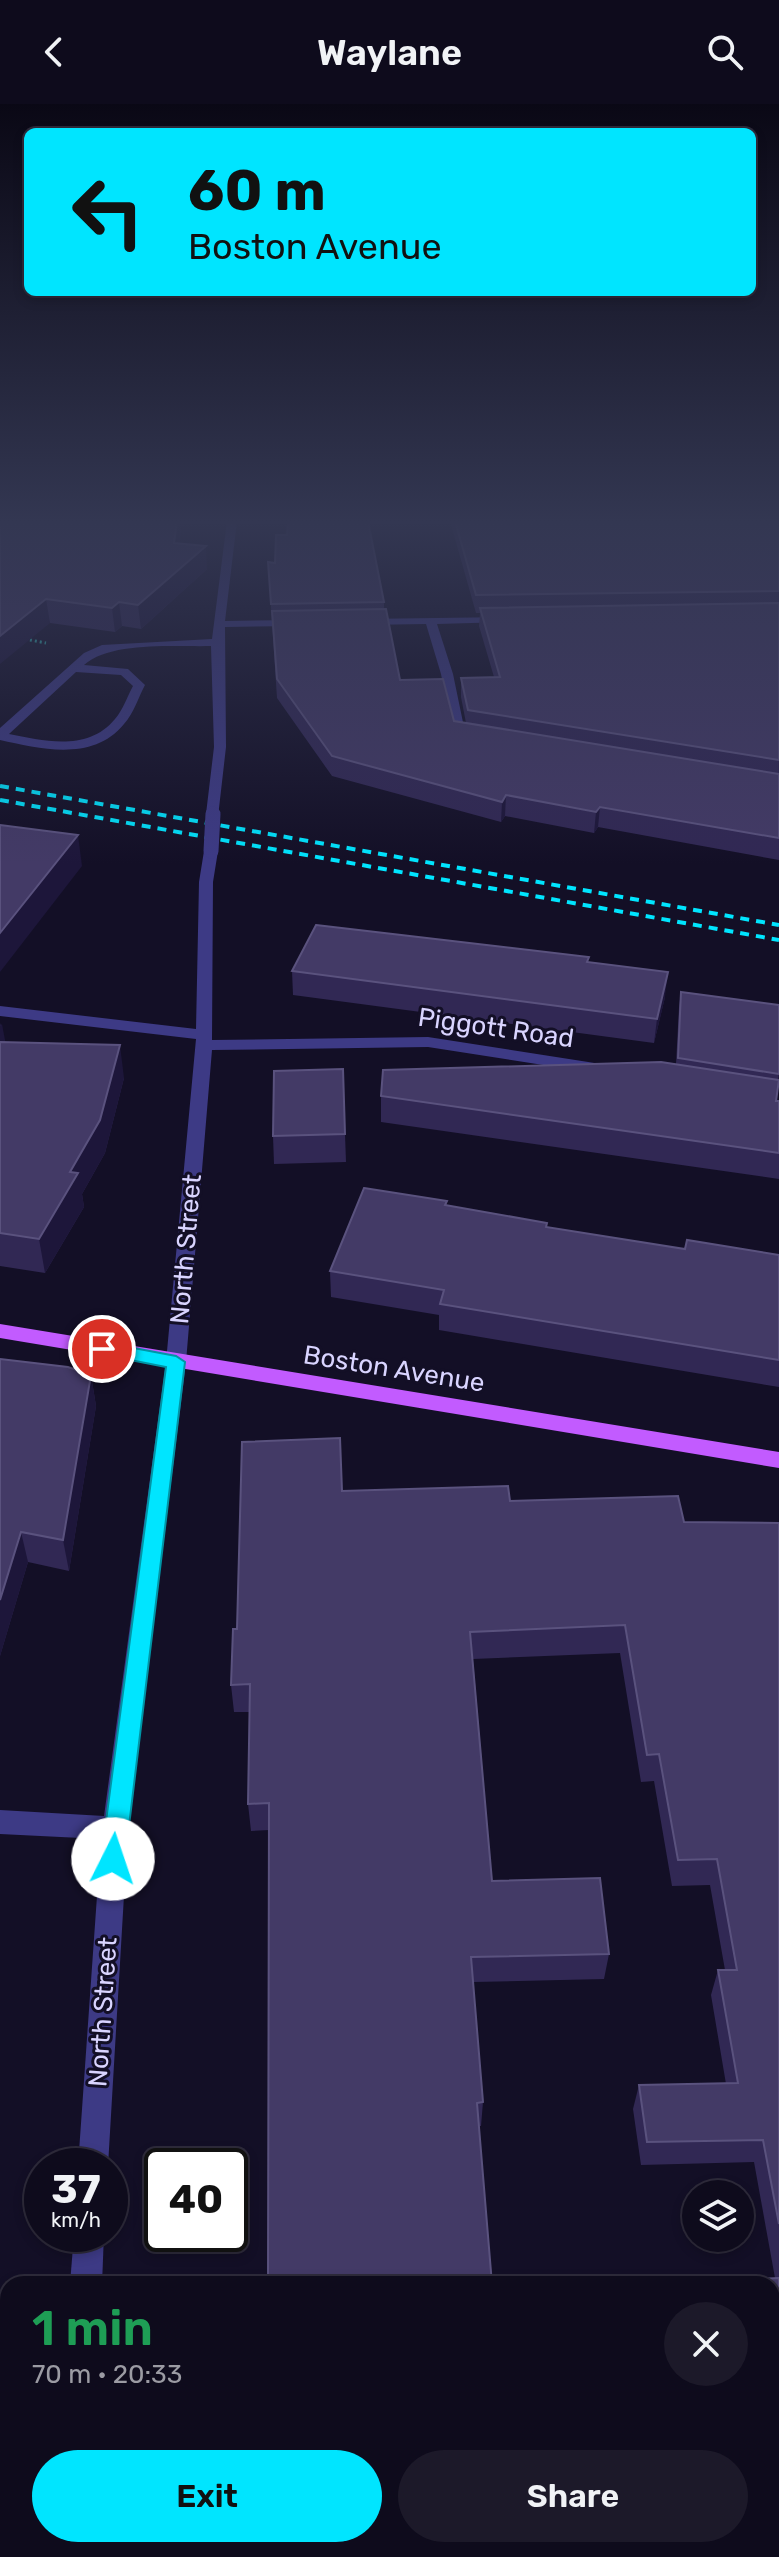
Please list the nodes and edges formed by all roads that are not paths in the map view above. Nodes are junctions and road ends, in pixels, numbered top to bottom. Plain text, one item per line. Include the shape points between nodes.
1 (218, 635) edge
2 (435, 635) edge
3 (217, 642) junction
4 (73, 668) junction
5 (0, 736) edge
6 (491, 741) edge
7 (0, 1011) edge
8 (205, 1040) junction
9 (625, 1073) edge
10 (0, 1331) edge
11 (176, 1362) junction
12 (779, 1460) edge
13 (0, 1822) edge
14 (115, 1828) junction
15 (94, 2148) edge
16 (88, 2252) edge
17 (86, 2276) edge

1 - 3 street, North Street
2 - 6 street via 459,735
3 - 4 street via 106,647
3 - 8 street, North Street, bridge via 220,747 206,882
4 - 5 street
4 - 5 street via 124,672 139,685 118,724 89,743 65,749
7 - 8 street, Piggott Road
8 - 9 street, Piggott Road via 428,1042
8 - 11 street, North Street
10 - 11 main road, Boston Avenue
11 - 12 main road, Boston Avenue
11 - 14 street, North Street
13 - 14 street
14 - 15 street, North Street
16 - 17 street

